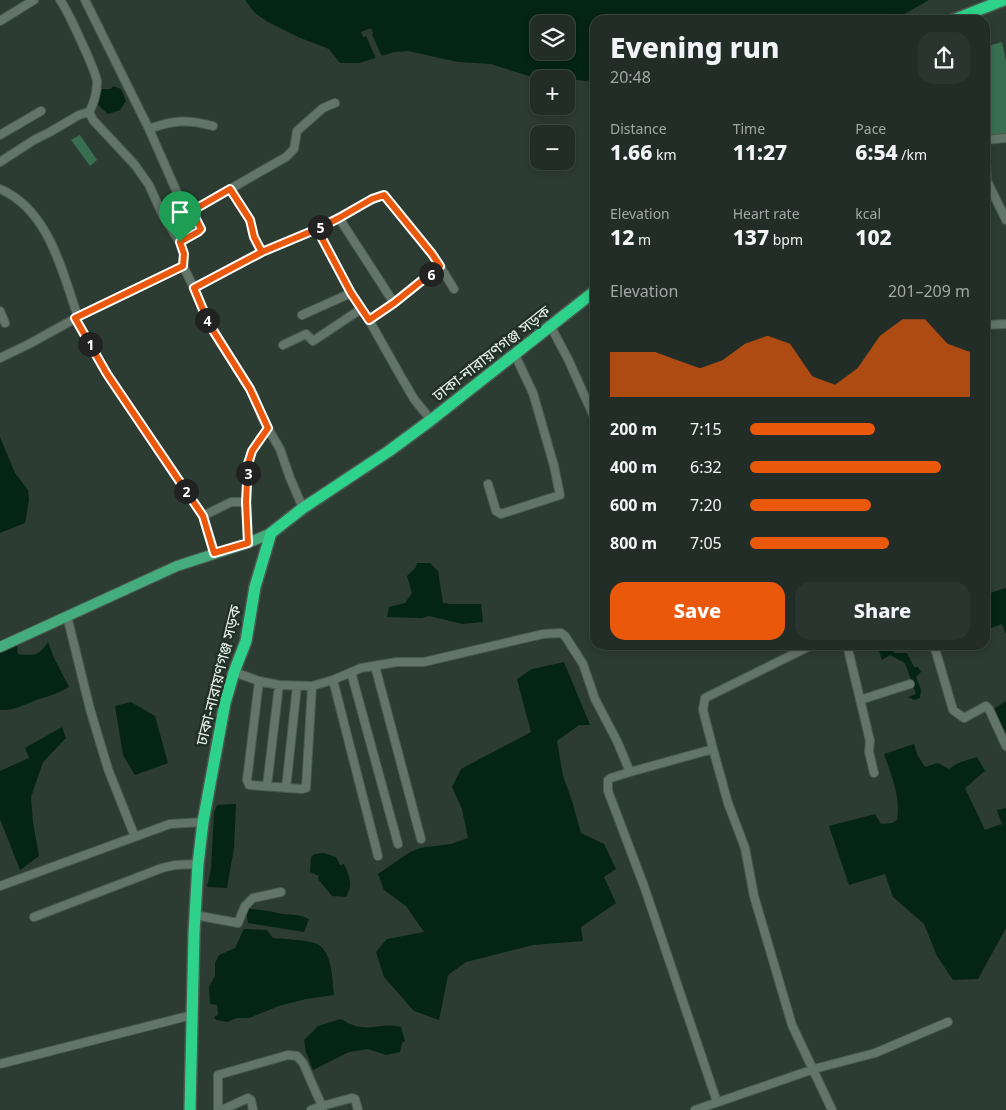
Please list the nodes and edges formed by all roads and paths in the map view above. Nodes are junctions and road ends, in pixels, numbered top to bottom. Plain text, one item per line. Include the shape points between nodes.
1 (34, 0) edge
2 (60, 0) edge
3 (85, 0) edge
4 (1004, 0) edge
5 (966, 15) edge
6 (0, 20) edge
7 (335, 102) dead end
8 (41, 111) dead end
9 (89, 112) junction
10 (213, 126) dead end
11 (150, 129) junction
12 (0, 135) edge
13 (1006, 138) edge
14 (990, 140) edge
15 (0, 162) edge
16 (990, 187) edge
17 (0, 189) edge
18 (230, 189) junction
19 (339, 218) junction
20 (1006, 220) edge
21 (317, 229) junction
22 (174, 233) junction
23 (180, 242) junction
24 (262, 252) junction
25 (183, 266) junction
26 (440, 266) junction
27 (194, 288) junction
28 (454, 289) dead end
29 (351, 293) junction
30 (590, 295) edge
31 (394, 303) junction
32 (361, 309) junction
33 (0, 311) edge
34 (302, 315) dead end
35 (77, 318) junction
36 (369, 320) junction
37 (5, 324) dead end
38 (1006, 324) edge
39 (990, 325) edge
40 (551, 327) junction
41 (282, 345) dead end
42 (515, 355) junction
43 (0, 358) edge
44 (590, 408) edge
45 (431, 420) junction
46 (268, 428) junction
47 (488, 484) dead end
48 (246, 502) junction
49 (303, 508) junction
50 (203, 516) junction
51 (272, 533) junction
52 (248, 543) junction
53 (214, 553) junction
54 (67, 616) junction
55 (0, 648) edge
56 (802, 650) edge
57 (848, 650) edge
58 (935, 650) edge
59 (375, 666) junction
60 (234, 672) junction
61 (351, 672) junction
62 (333, 680) junction
63 (259, 681) junction
64 (910, 684) dead end
65 (279, 685) junction
66 (297, 686) junction
67 (312, 686) junction
68 (860, 700) junction
69 (1006, 746) edge
70 (713, 749) junction
71 (630, 772) junction
72 (874, 773) dead end
73 (267, 786) junction
74 (286, 788) junction
75 (203, 822) junction
76 (135, 837) junction
77 (421, 838) dead end
78 (398, 844) dead end
79 (378, 856) dead end
80 (198, 864) junction
81 (0, 886) edge
82 (281, 892) dead end
83 (195, 915) junction
84 (34, 917) dead end
85 (192, 1015) junction
86 (948, 1022) dead end
87 (0, 1064) edge
88 (814, 1069) junction
89 (717, 1102) junction
90 (319, 1109) edge
91 (190, 1110) edge
92 (218, 1110) edge
93 (222, 1110) edge
94 (253, 1110) edge
95 (358, 1110) edge
96 (695, 1110) edge
97 (832, 1110) edge

1 - 6 street
2 - 9 street via 97,80
3 - 11 street
4 - 5 highway
7 - 18 street via 297,130 294,148 286,157
8 - 12 street
9 - 15 street via 34,140
9 - 22 street via 149,185
10 - 11 street via 196,121 176,121
11 - 22 street via 183,210
13 - 14 street
16 - 20 street
17 - 35 street via 27,206 44,230 53,246
18 - 23 street via 197,208 194,215 201,229
18 - 24 street via 250,220
19 - 21 street
19 - 26 street via 384,195
19 - 31 street
21 - 24 street
21 - 29 street
22 - 23 street
23 - 25 street
24 - 27 street
25 - 27 street
25 - 35 street
26 - 28 street
26 - 31 street
27 - 46 street via 209,324 250,389
29 - 32 street
29 - 34 street
30 - 40 highway, ঢাকা-নারায়ণগঞ্জ সড়ক
31 - 36 street
32 - 36 street
32 - 41 street via 313,341 306,334
33 - 37 street
35 - 43 street
35 - 50 street via 107,374
36 - 45 street via 410,391
38 - 39 street
40 - 42 highway, ঢাকা-নারায়ণগঞ্জ সড়ক
40 - 44 street
42 - 45 highway, ঢাকা-নারায়ণগঞ্জ সড়ক
42 - 47 street via 533,393 560,495 498,514
45 - 49 highway, ঢাকা-নারায়ণগঞ্জ সড়ক
46 - 48 street via 252,451 248,464
46 - 49 street via 280,449
48 - 50 street via 231,502
48 - 52 street
49 - 51 highway, ঢাকা-নারায়ণগঞ্জ সড়ক
50 - 53 street
51 - 52 main road
51 - 60 highway, ঢাকা-নারায়ণগঞ্জ সড়ক via 255,587 246,641
52 - 53 main road
53 - 54 main road via 177,566
54 - 55 main road
54 - 76 street via 108,769
56 - 70 street via 705,698 703,710
57 - 68 street
58 - 69 street via 953,710 964,718 986,706
59 - 61 street
59 - 71 street via 424,662 543,634 561,633 583,664 595,699
59 - 77 street
60 - 63 street
60 - 75 highway, ঢাকা-নারায়ণগঞ্জ সড়ক via 225,703
61 - 62 street
61 - 78 street
62 - 67 street
62 - 79 street
63 - 65 street
63 - 73 street via 247,782 249,785
64 - 68 street
65 - 66 street
65 - 73 street
66 - 67 street
66 - 74 street
67 - 74 street via 306,788
68 - 72 street
70 - 71 street
70 - 88 street via 744,848 754,896 792,1026
71 - 89 street via 608,780 608,791
73 - 74 street
75 - 76 street via 170,824
75 - 80 highway, ঢাকা-নারায়ণগঞ্জ সড়ক
76 - 81 street
80 - 83 highway, ঢাকা-নারায়ণগঞ্জ সড়ক
80 - 84 street via 168,866
82 - 83 street via 253,898 245,906 238,923
83 - 85 highway, ঢাকা-নারায়ণগঞ্জ সড়ক
85 - 87 street
85 - 91 highway, ঢাকা-নারায়ণগঞ্জ সড়ক
86 - 88 street via 875,1053
88 - 89 street
88 - 97 street
89 - 96 street
90 - 92 street via 303,1063 297,1056 288,1055 218,1076
90 - 95 street via 354,1098
93 - 94 street via 248,1098

